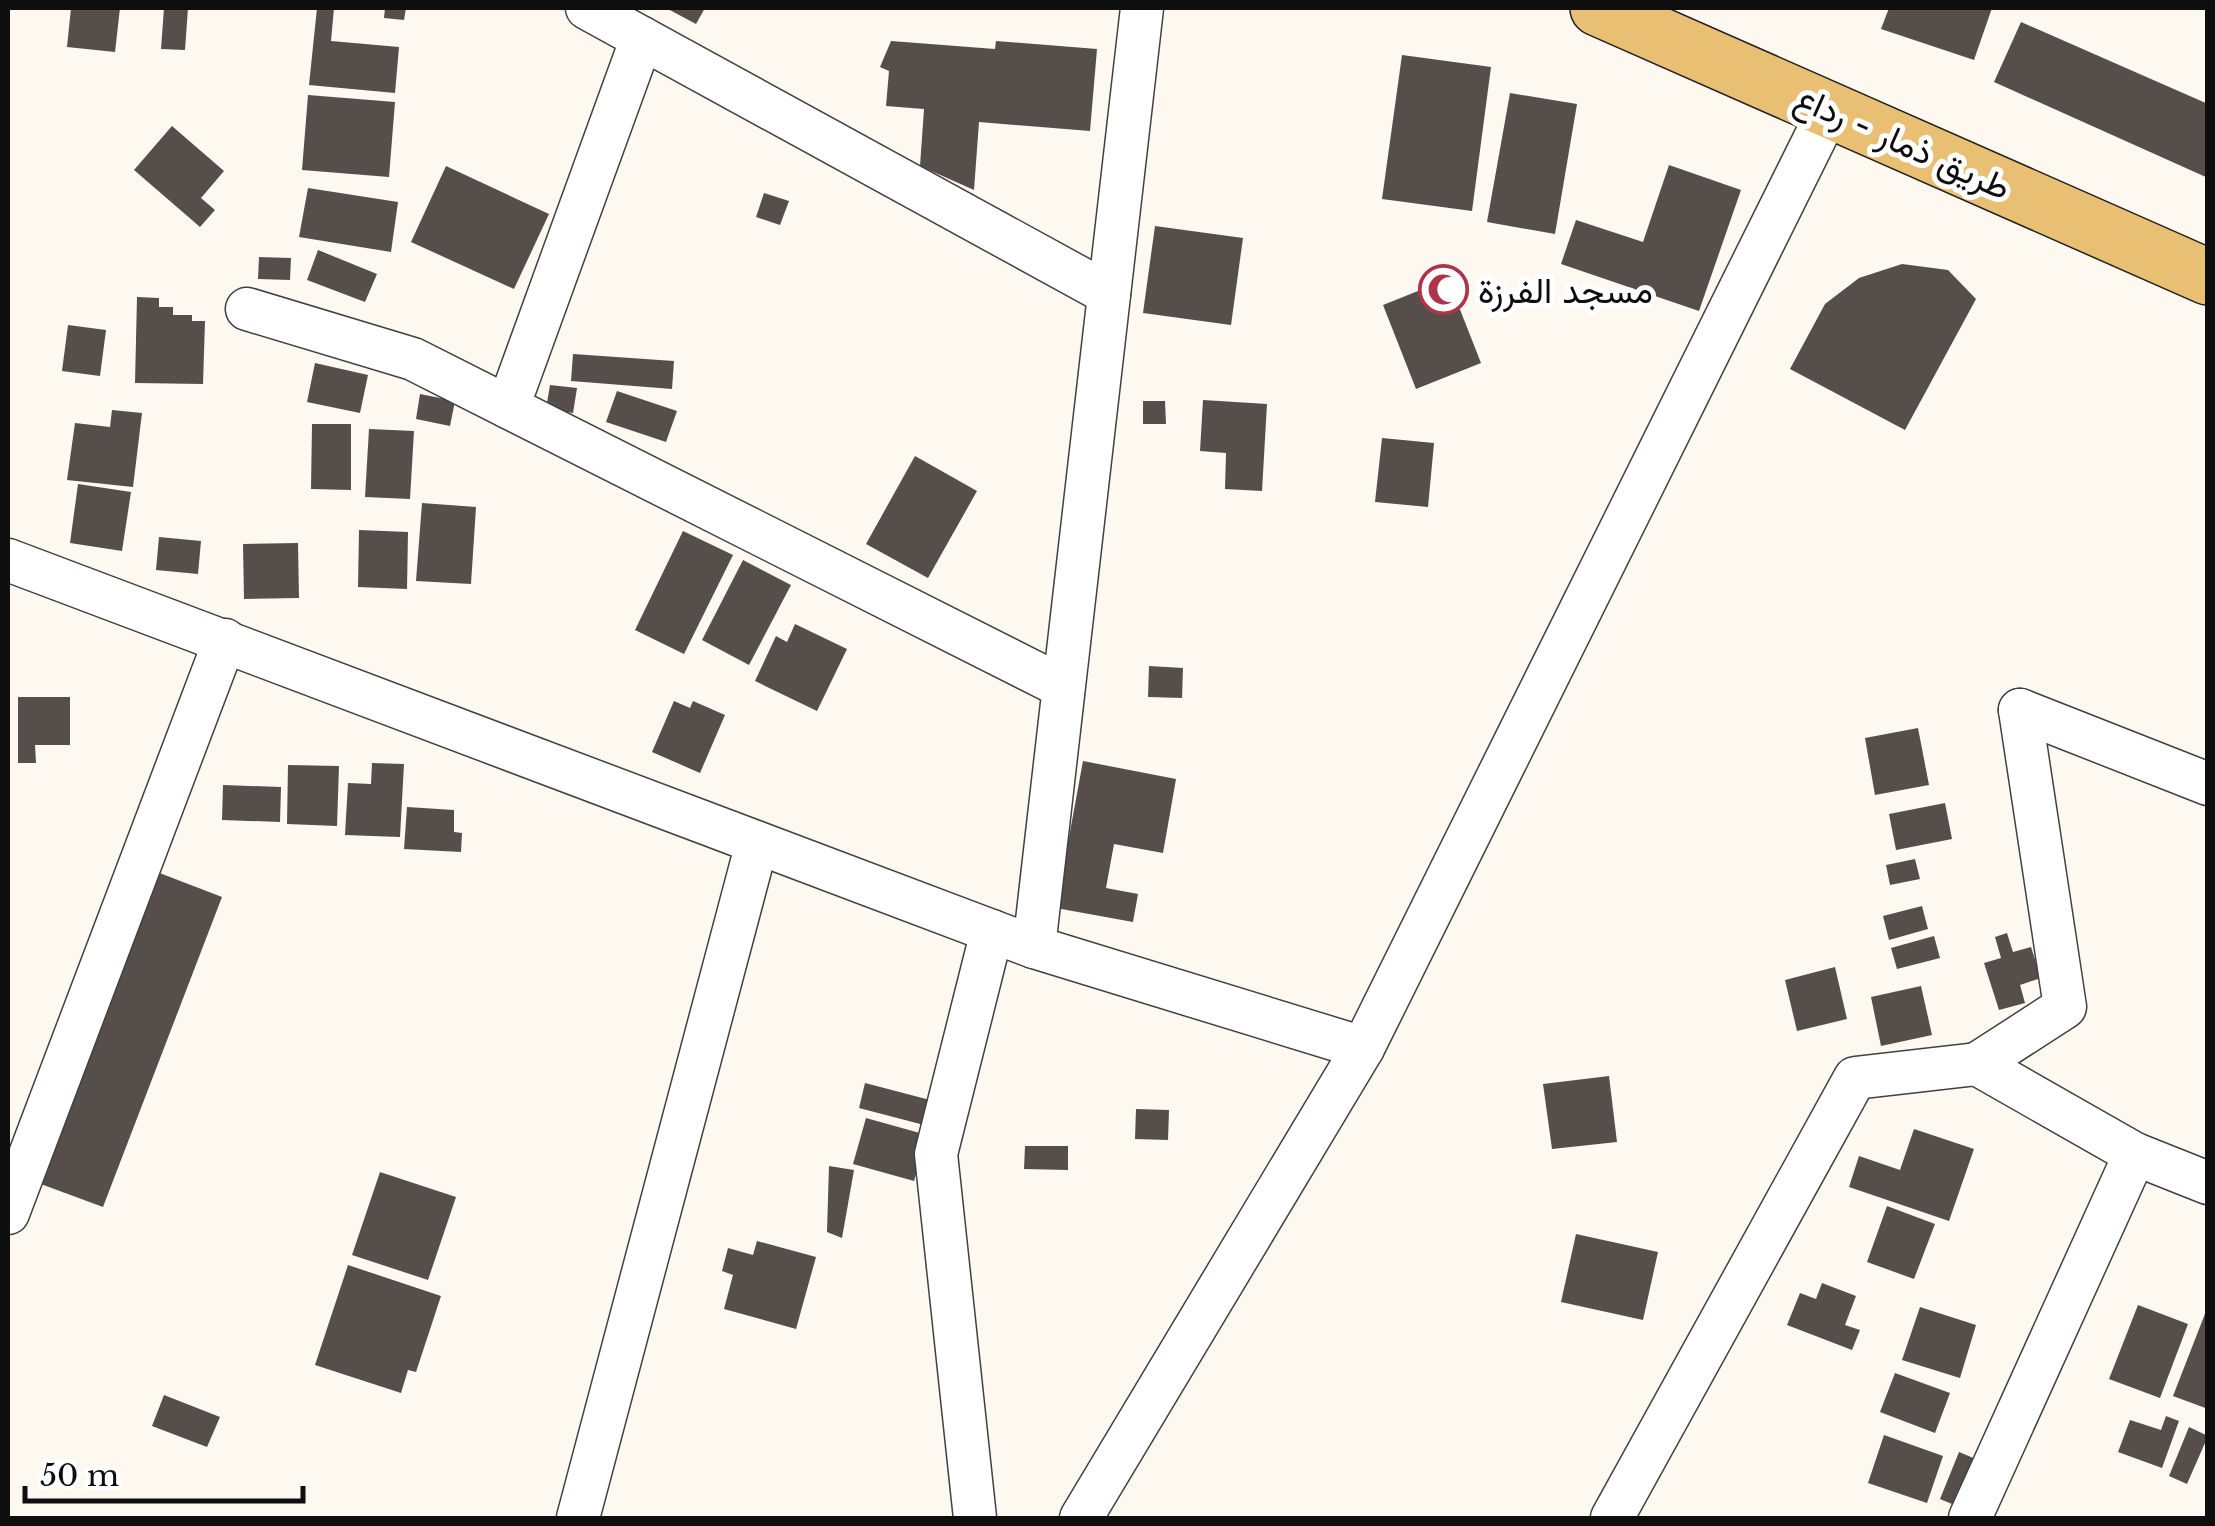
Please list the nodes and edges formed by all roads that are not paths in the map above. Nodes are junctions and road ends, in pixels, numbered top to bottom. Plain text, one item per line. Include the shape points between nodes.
1 (587, 8) edge
2 (1142, 8) edge
3 (1598, 8) edge
4 (642, 38) junction
5 (1830, 110) junction
6 (2208, 277) edge
7 (1109, 294) junction
8 (246, 309) dead end
9 (508, 406) junction
10 (8, 560) edge
11 (225, 640) junction
12 (1064, 687) junction
13 (2208, 784) edge
14 (757, 843) junction
15 (992, 931) junction
16 (1034, 946) junction
17 (1363, 1048) junction
18 (1977, 1064) junction
19 (2135, 1154) junction
20 (2208, 1183) edge
21 (8, 1213) edge
22 (582, 1515) edge
23 (975, 1518) edge
24 (1080, 1518) edge
25 (1612, 1518) edge
26 (1970, 1518) edge

1 - 4 street
2 - 7 street
3 - 5 main road, طريق ذمار - رداع
4 - 7 street
4 - 9 street
5 - 6 main road, طريق ذمار - رداع
5 - 17 street
7 - 12 street
8 - 9 street via 413,359
9 - 12 street
10 - 11 street
11 - 14 street
11 - 21 street
12 - 16 street
13 - 18 street via 2020,710 2065,1007
14 - 15 street
14 - 22 street
15 - 16 street
15 - 23 street via 936,1154
16 - 17 street
17 - 24 street
18 - 19 street
18 - 25 street via 1854,1078
19 - 20 street
19 - 26 street

